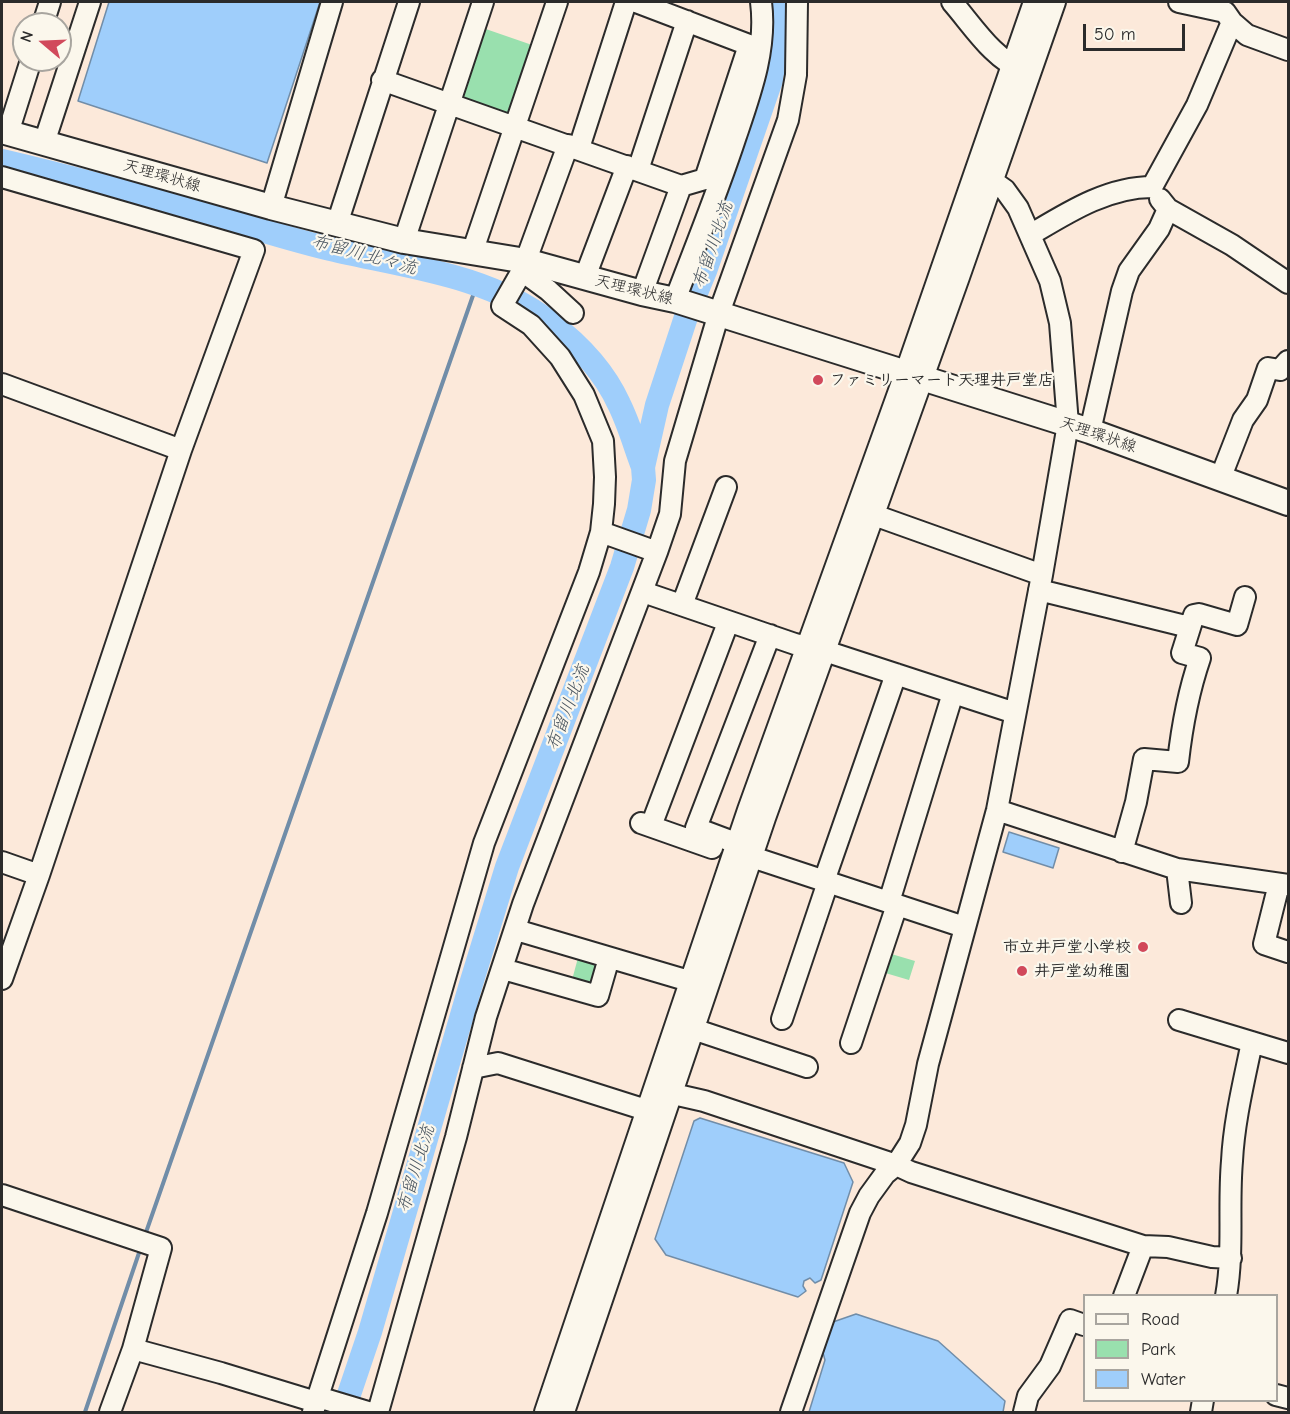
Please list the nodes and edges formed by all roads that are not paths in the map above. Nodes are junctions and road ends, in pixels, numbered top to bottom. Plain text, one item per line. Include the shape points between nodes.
1 (90, 2) edge
2 (332, 2) edge
3 (409, 2) edge
4 (483, 2) edge
5 (556, 2) edge
6 (626, 2) edge
7 (636, 2) edge
8 (761, 2) edge
9 (797, 2) edge
10 (952, 2) edge
11 (1034, 2) edge
12 (1054, 2) edge
13 (1179, 2) edge
14 (687, 21) junction
15 (1232, 22) junction
16 (1288, 50) edge
17 (1021, 70) junction
18 (27, 72) edge
19 (382, 80) junction
20 (449, 103) junction
21 (515, 126) junction
22 (5, 132) edge
23 (44, 143) junction
24 (574, 147) junction
25 (632, 168) junction
26 (984, 175) junction
27 (2, 177) edge
28 (681, 186) junction
29 (1152, 187) junction
30 (271, 207) junction
31 (1168, 210) junction
32 (337, 224) junction
33 (1030, 235) junction
34 (404, 241) junction
35 (472, 252) junction
36 (523, 270) junction
37 (585, 277) junction
38 (1288, 283) edge
39 (642, 293) junction
40 (678, 301) junction
41 (717, 312) junction
42 (573, 313) dead end
43 (1288, 361) edge
44 (914, 376) junction
45 (2, 384) edge
46 (1079, 428) junction
47 (181, 450) junction
48 (1220, 479) junction
49 (726, 487) dead end
50 (1288, 503) edge
51 (874, 515) junction
52 (603, 533) junction
53 (656, 552) junction
54 (1041, 582) junction
55 (643, 592) junction
56 (1245, 597) dead end
57 (682, 605) junction
58 (1189, 627) junction
59 (726, 628) dead end
60 (770, 635) junction
61 (816, 649) junction
62 (896, 674) junction
63 (953, 693) junction
64 (1015, 713) junction
65 (997, 810) junction
66 (740, 851) junction
67 (1122, 852) junction
68 (2, 862) edge
69 (1177, 869) junction
70 (39, 874) junction
71 (826, 881) junction
72 (1284, 884) edge
73 (1180, 903) dead end
74 (893, 904) junction
75 (964, 927) junction
76 (523, 932) dead end
77 (1288, 952) edge
78 (609, 958) junction
79 (510, 971) dead end
80 (2, 979) edge
81 (689, 981) junction
82 (782, 1019) dead end
83 (1179, 1020) dead end
84 (693, 1029) junction
85 (1252, 1042) junction
86 (851, 1043) dead end
87 (1288, 1053) edge
88 (807, 1067) dead end
89 (473, 1068) junction
90 (662, 1091) junction
91 (646, 1110) junction
92 (897, 1165) junction
93 (2, 1195) edge
94 (1143, 1246) junction
95 (1231, 1258) junction
96 (1125, 1294) edge
97 (1226, 1294) edge
98 (1083, 1325) edge
99 (133, 1349) junction
100 (318, 1403) edge
101 (110, 1413) edge
102 (368, 1413) edge
103 (378, 1413) edge
104 (545, 1413) edge
105 (564, 1413) edge
106 (791, 1413) edge
107 (1024, 1413) edge

1 - 23 street
2 - 30 street
3 - 19 street
4 - 20 street
5 - 21 street
6 - 24 street
7 - 14 street
8 - 40 street via 755,77
9 - 41 street via 796,75 788,120
10 - 17 street via 998,56
11 - 17 street
12 - 17 street
13 - 15 street via 1225,12
14 - 25 street
14 - 28 street via 749,45 705,179
15 - 16 street via 1247,35
15 - 29 street via 1197,105
17 - 26 street
18 - 22 street
19 - 20 street
19 - 32 street
20 - 21 street
20 - 34 street
21 - 24 street
21 - 35 street
22 - 23 main road, 天理環状線
23 - 30 main road, 天理環状線
24 - 25 street
24 - 36 street
25 - 28 street
25 - 37 street
26 - 33 street via 1005,190
26 - 44 street
27 - 47 street via 254,250
28 - 39 street
29 - 31 street
29 - 33 street via 1099,198
30 - 32 main road, 天理環状線
31 - 38 street via 1232,245
31 - 46 street via 1129,271
32 - 34 main road, 天理環状線
33 - 46 street via 1050,281
34 - 35 main road, 天理環状線
35 - 36 main road, 天理環状線
36 - 37 main road, 天理環状線
36 - 42 street
36 - 52 street via 502,306 531,325 560,357 584,394 603,441
37 - 39 main road, 天理環状線
39 - 40 main road, 天理環状線
40 - 41 main road, 天理環状線
41 - 44 main road, 天理環状線
41 - 53 street via 675,461 669,514
43 - 48 street via 1280,370 1268,368
44 - 46 main road, 天理環状線
44 - 51 street
44 - 61 street
45 - 47 street
46 - 48 main road, 天理環状線
46 - 54 street
47 - 70 street
48 - 50 main road, 天理環状線
49 - 57 street
51 - 54 street
51 - 61 street
52 - 53 street
52 - 100 street via 484,843
53 - 55 street
54 - 58 street
54 - 64 street
55 - 57 street
55 - 89 street via 523,904
56 - 58 street via 1237,624 1199,614 1194,615
57 - 60 street
58 - 67 street via 1182,653 1200,658 1190,688 1178,762 1144,759
59 - 66 street via 646,824
60 - 61 street
60 - 66 street via 696,828
61 - 62 street
61 - 66 street
62 - 63 street
62 - 71 street
63 - 64 street
63 - 74 street
64 - 65 street
65 - 67 street
65 - 75 street
66 - 71 street
66 - 81 street
66 - 84 street
67 - 69 street
68 - 70 street
69 - 72 street
69 - 73 street
70 - 80 street
71 - 74 street
71 - 82 street
72 - 77 street via 1264,944
74 - 75 street
74 - 86 street
75 - 92 street via 916,1125
76 - 78 street
78 - 79 street via 598,996
78 - 81 street
81 - 90 street
83 - 85 street
84 - 88 street
84 - 90 street
85 - 87 street
85 - 95 street via 1232,1160
89 - 91 street via 498,1063
89 - 103 street
90 - 91 street
90 - 92 street via 704,1101
90 - 105 street
91 - 104 street
92 - 94 street
92 - 106 street via 885,1174 860,1213
93 - 99 street via 161,1248
94 - 95 street
94 - 96 street
95 - 97 street
98 - 107 street via 1070,1320 1050,1366 1028,1396
99 - 100 street
99 - 101 street
100 - 102 street

